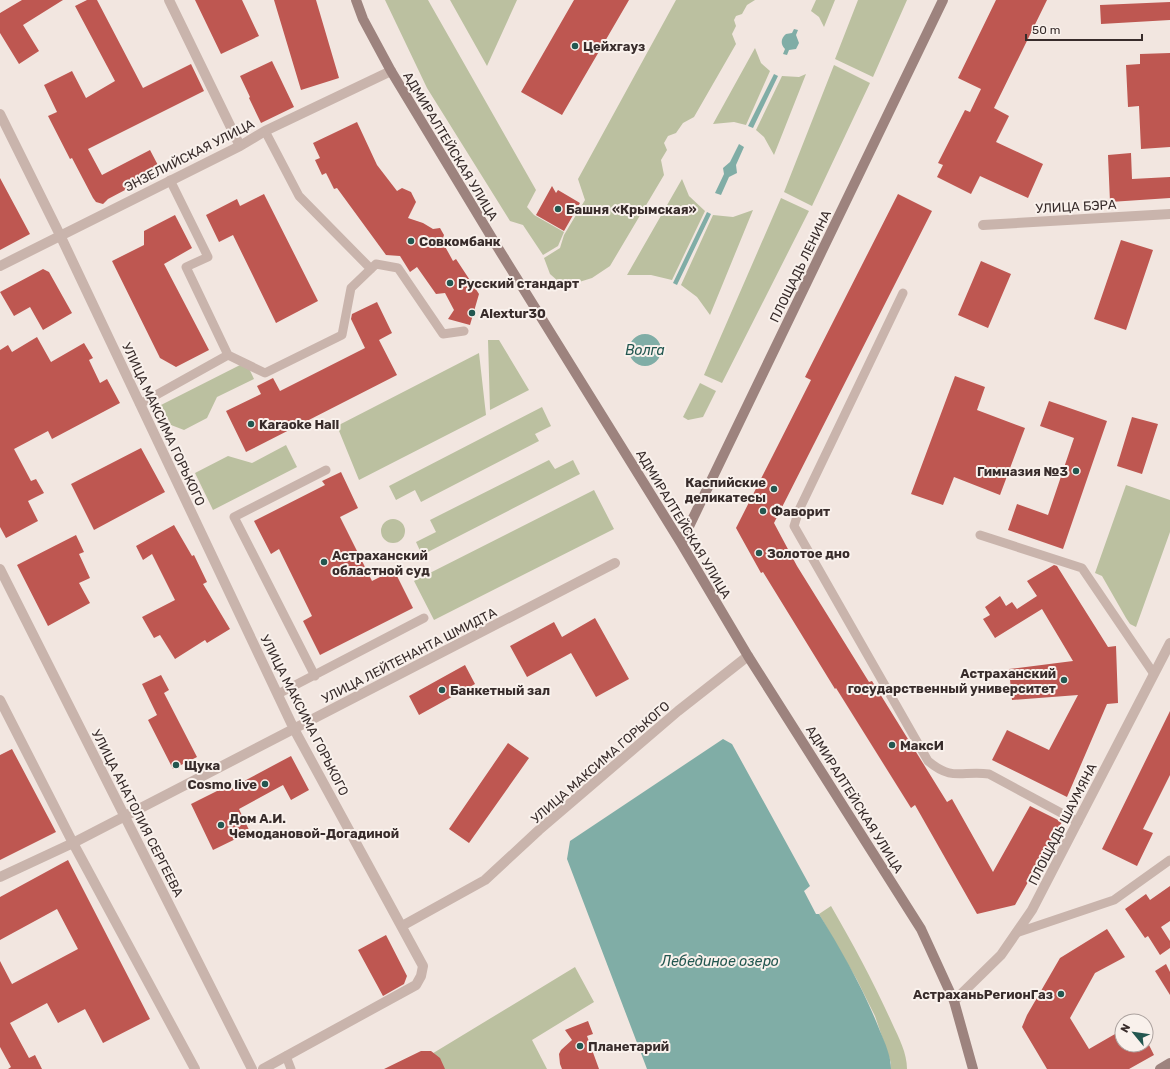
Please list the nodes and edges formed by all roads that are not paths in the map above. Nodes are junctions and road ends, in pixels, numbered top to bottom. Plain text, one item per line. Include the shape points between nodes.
1 (169, 0) edge
2 (356, 0) edge
3 (943, 0) edge
4 (390, 71) junction
5 (0, 114) edge
6 (265, 131) junction
7 (240, 146) junction
8 (170, 180) junction
9 (1170, 214) edge
10 (983, 225) dead end
11 (60, 235) junction
12 (0, 266) edge
13 (370, 269) junction
14 (902, 293) dead end
15 (464, 331) dead end
16 (228, 355) junction
17 (140, 404) junction
18 (326, 470) dead end
19 (980, 535) dead end
20 (681, 542) junction
21 (615, 563) dead end
22 (0, 569) edge
23 (424, 618) dead end
24 (1170, 643) edge
25 (748, 656) junction
26 (1154, 674) junction
27 (315, 676) junction
28 (278, 694) junction
29 (0, 700) edge
30 (294, 729) junction
31 (126, 816) junction
32 (1078, 822) junction
33 (73, 843) junction
34 (1170, 860) edge
35 (0, 877) edge
36 (402, 926) junction
37 (1016, 933) junction
38 (954, 1001) junction
39 (286, 1056) junction
40 (1170, 1063) edge
41 (195, 1069) edge
42 (252, 1069) edge
43 (263, 1069) edge
44 (291, 1069) edge
45 (973, 1069) edge
46 (1160, 1069) edge

1 - 7 street
2 - 4 main road, АДМИРАЛТЕЙСКАЯ УЛИЦА
3 - 20 main road, ПЛОЩАДЬ ЛЕНИНА
4 - 6 street, ЭНЗЕЛИЙСКАЯ УЛИЦА
4 - 20 main road, АДМИРАЛТЕЙСКАЯ УЛИЦА
5 - 11 street, УЛИЦА МАКСИМА ГОРЬКОГО
6 - 7 street, ЭНЗЕЛИЙСКАЯ УЛИЦА
6 - 13 lane via 299,196
7 - 8 street, ЭНЗЕЛИЙСКАЯ УЛИЦА
8 - 11 street, ЭНЗЕЛИЙСКАЯ УЛИЦА
8 - 16 lane via 208,257 186,267
9 - 10 street, УЛИЦА БЭРА
11 - 12 street, ЭНЗЕЛИЙСКАЯ УЛИЦА
11 - 17 street, УЛИЦА МАКСИМА ГОРЬКОГО
13 - 15 lane via 376,264 398,268 443,334
13 - 16 lane via 351,288 342,335 265,373
14 - 32 lane via 799,510 794,526 928,761 946,773 990,774
16 - 17 lane
17 - 28 street, УЛИЦА МАКСИМА ГОРЬКОГО
18 - 27 lane via 234,516
19 - 26 lane via 1082,568
20 - 25 main road, АДМИРАЛТЕЙСКАЯ УЛИЦА
21 - 30 street, УЛИЦА ЛЕЙТЕНАНТА ШМИДТА
22 - 31 street, УЛИЦА АНАТОЛИЯ СЕРГЕЕВА
23 - 27 lane
24 - 26 street, ПЛОЩАДЬ ШАУМЯНА
25 - 36 street, УЛИЦА МАКСИМА ГОРЬКОГО via 678,711 545,825 486,880
25 - 38 main road, АДМИРАЛТЕЙСКАЯ УЛИЦА via 921,929
26 - 32 street, ПЛОЩАДЬ ШАУМЯНА
27 - 28 lane
28 - 30 street, УЛИЦА МАКСИМА ГОРЬКОГО
29 - 33 street
30 - 31 street, УЛИЦА ЛЕЙТЕНАНТА ШМИДТА
30 - 36 street, УЛИЦА МАКСИМА ГОРЬКОГО
31 - 33 street, УЛИЦА ЛЕЙТЕНАНТА ШМИДТА
31 - 42 street, УЛИЦА АНАТОЛИЯ СЕРГЕЕВА
32 - 37 street, ПЛОЩАДЬ ШАУМЯНА via 1032,910
33 - 35 street, УЛИЦА ЛЕЙТЕНАНТА ШМИДТА
33 - 41 street
34 - 37 lane via 1114,900
36 - 39 street via 423,966 416,985
37 - 38 street, ПЛОЩАДЬ ШАУМЯНА via 1000,955
38 - 45 main road, АДМИРАЛТЕЙСКАЯ УЛИЦА
39 - 43 street
39 - 44 lane
40 - 46 main road

